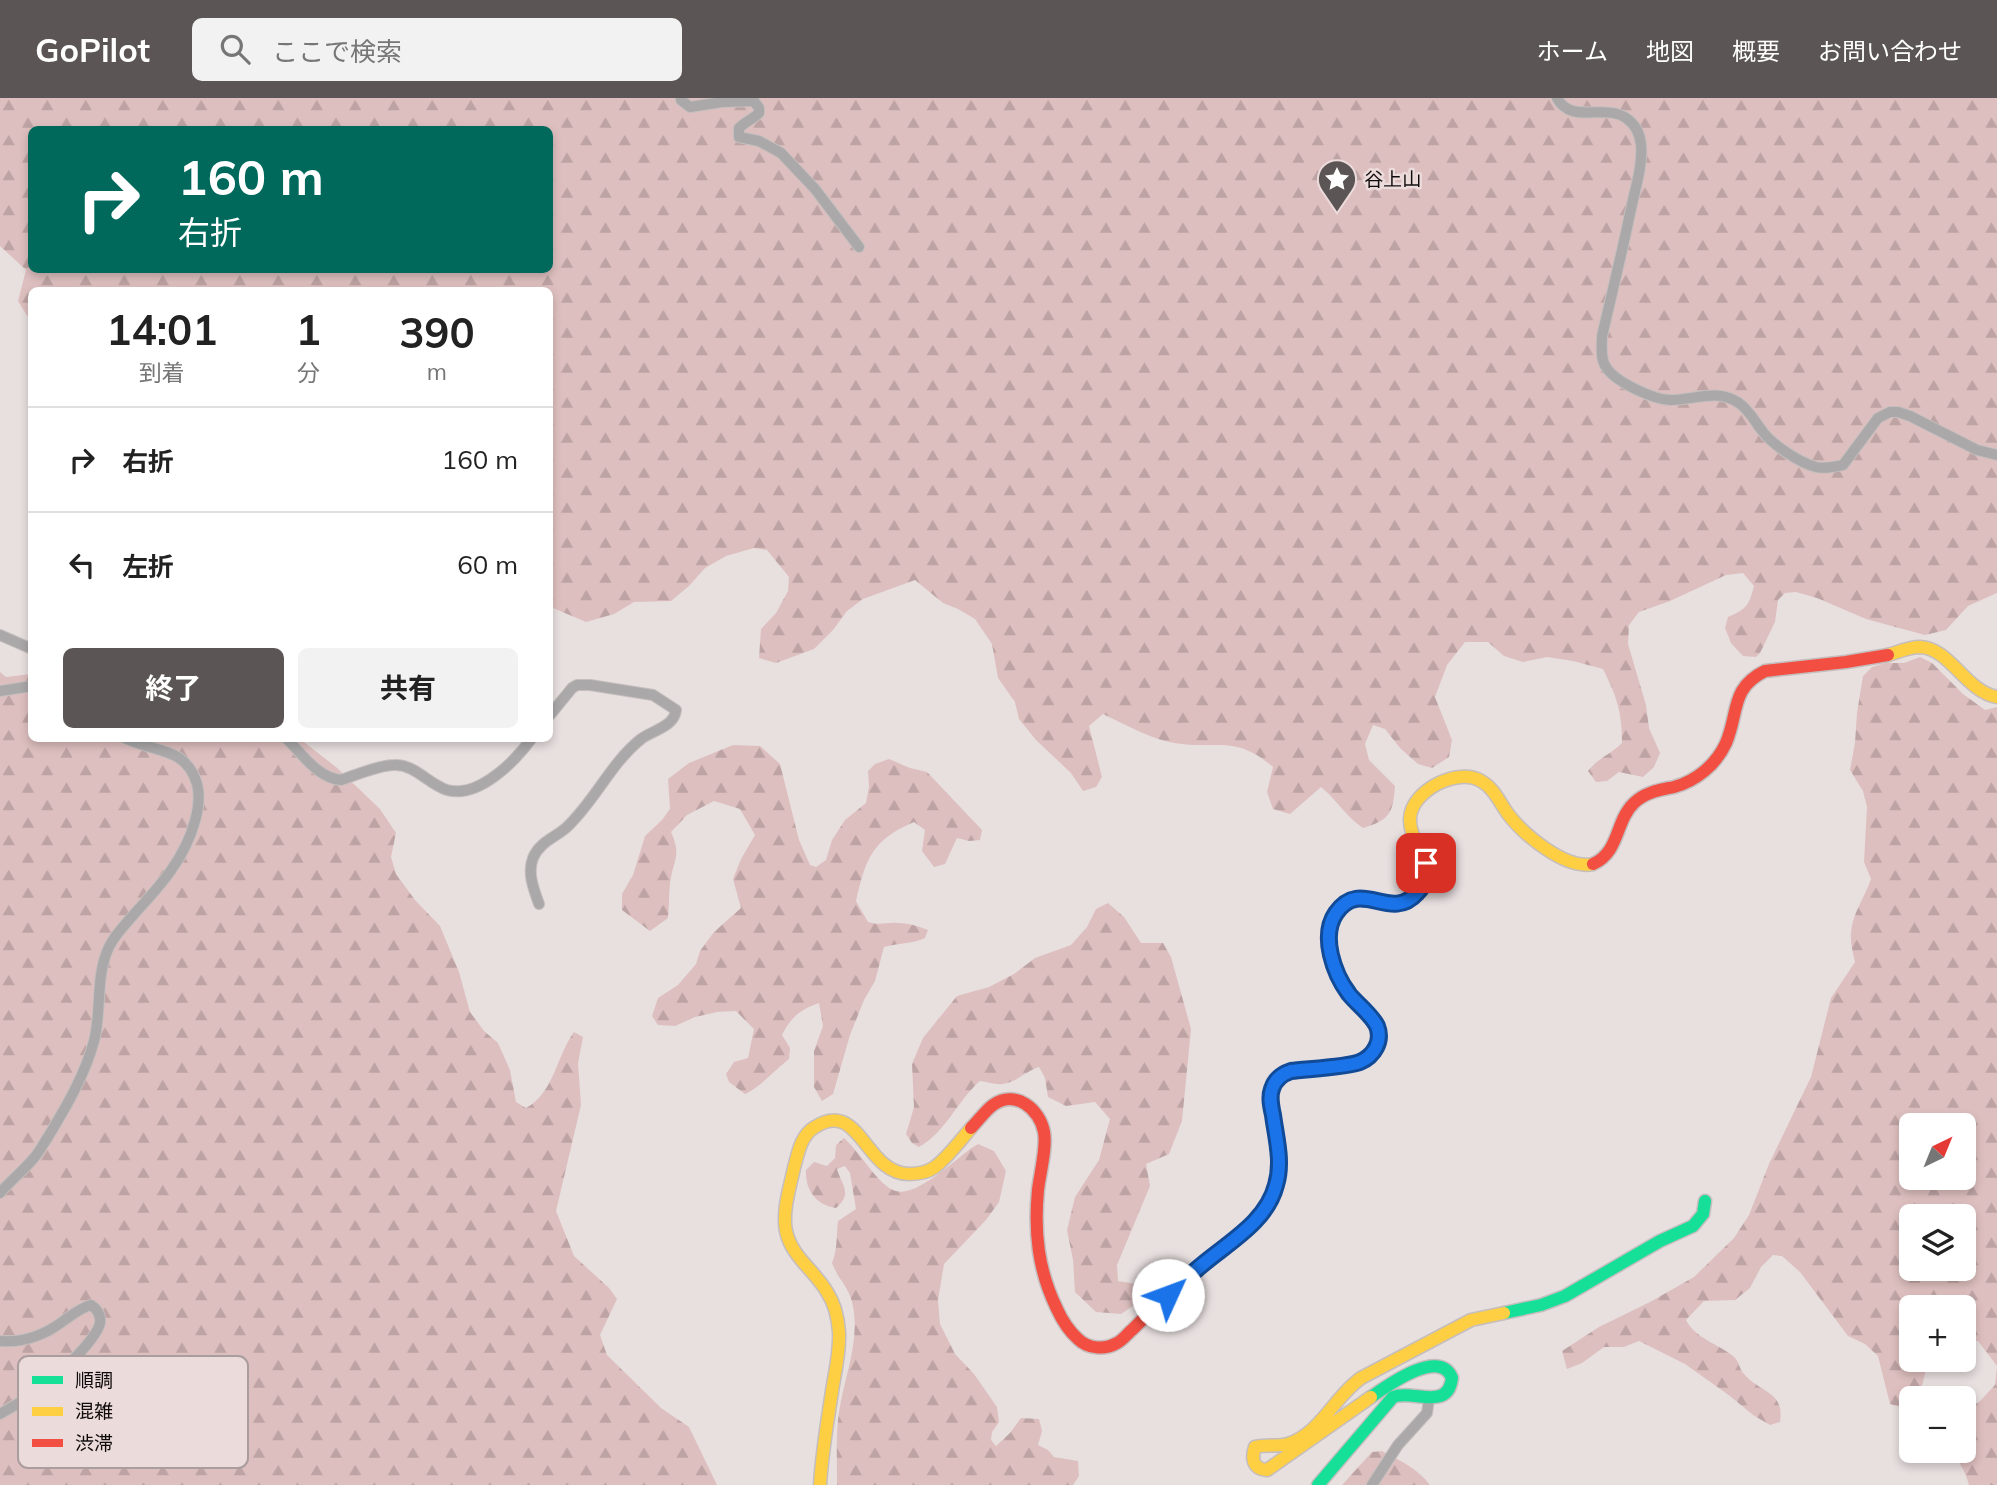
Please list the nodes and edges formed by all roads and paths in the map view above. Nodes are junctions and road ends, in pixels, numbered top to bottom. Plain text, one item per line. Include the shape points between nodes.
1 (681, 98) edge
2 (1557, 98) edge
3 (859, 247) dead end
4 (1997, 455) edge
5 (0, 635) edge
6 (28, 647) edge
7 (28, 687) edge
8 (0, 691) edge
9 (1997, 697) edge
10 (553, 711) edge
11 (137, 742) edge
12 (290, 742) edge
13 (529, 742) edge
14 (540, 904) dead end
15 (0, 1194) edge
16 (1705, 1201) dead end
17 (0, 1340) edge
18 (76, 1356) edge
19 (1429, 1399) junction
20 (18, 1403) edge
21 (0, 1414) edge
22 (820, 1485) edge
23 (1318, 1485) edge
24 (1372, 1485) edge

1 - 3 street via 690,107 754,101 760,113 744,122 739,137 781,153
2 - 4 street via 1569,110 1581,113 1617,113 1635,126 1640,136 1638,177 1602,336 1605,366 1615,377 1667,400 1710,394 1726,397 1750,413 1772,442 1816,467 1843,465 1869,428 1890,412 1910,416 1977,450
5 - 6 street
7 - 8 street
9 - 22 street via 1980,692 1938,653 1926,648 1757,674 1742,687 1717,758 1696,778 1637,800 1621,822 1611,850 1588,866 1566,860 1533,839 1481,780 1459,778 1427,788 1410,820 1426,863 1424,884 1404,904 1352,900 1342,905 1329,928 1340,981 1377,1026 1376,1048 1360,1062 1282,1074 1270,1100 1279,1171 1268,1205 1118,1343 1107,1347 1082,1344 1072,1335 1041,1269 1036,1221 1045,1134 1042,1121 1024,1102 1014,1099 994,1104 936,1166 916,1174 886,1167 849,1125 818,1124 803,1139 784,1215 795,1252 834,1304 839,1331
10 - 14 street via 578,685 653,695 676,710 668,724 640,740 615,764 581,813 540,846 531,872
11 - 15 street via 170,753 188,765 199,794 191,836 167,878 108,948 89,1059 35,1157
12 - 13 street via 321,774 332,779 395,764 458,791 506,769
16 - 19 street via 1703,1214 1693,1226 1565,1296 1467,1321 1363,1376 1301,1437 1255,1447 1254,1465 1267,1470 1401,1378 1431,1365 1443,1366 1452,1381 1445,1394
17 - 18 street via 34,1338 91,1305 100,1324
19 - 23 street via 1403,1394 1393,1397
19 - 24 street via 1427,1413 1398,1445
20 - 21 street

